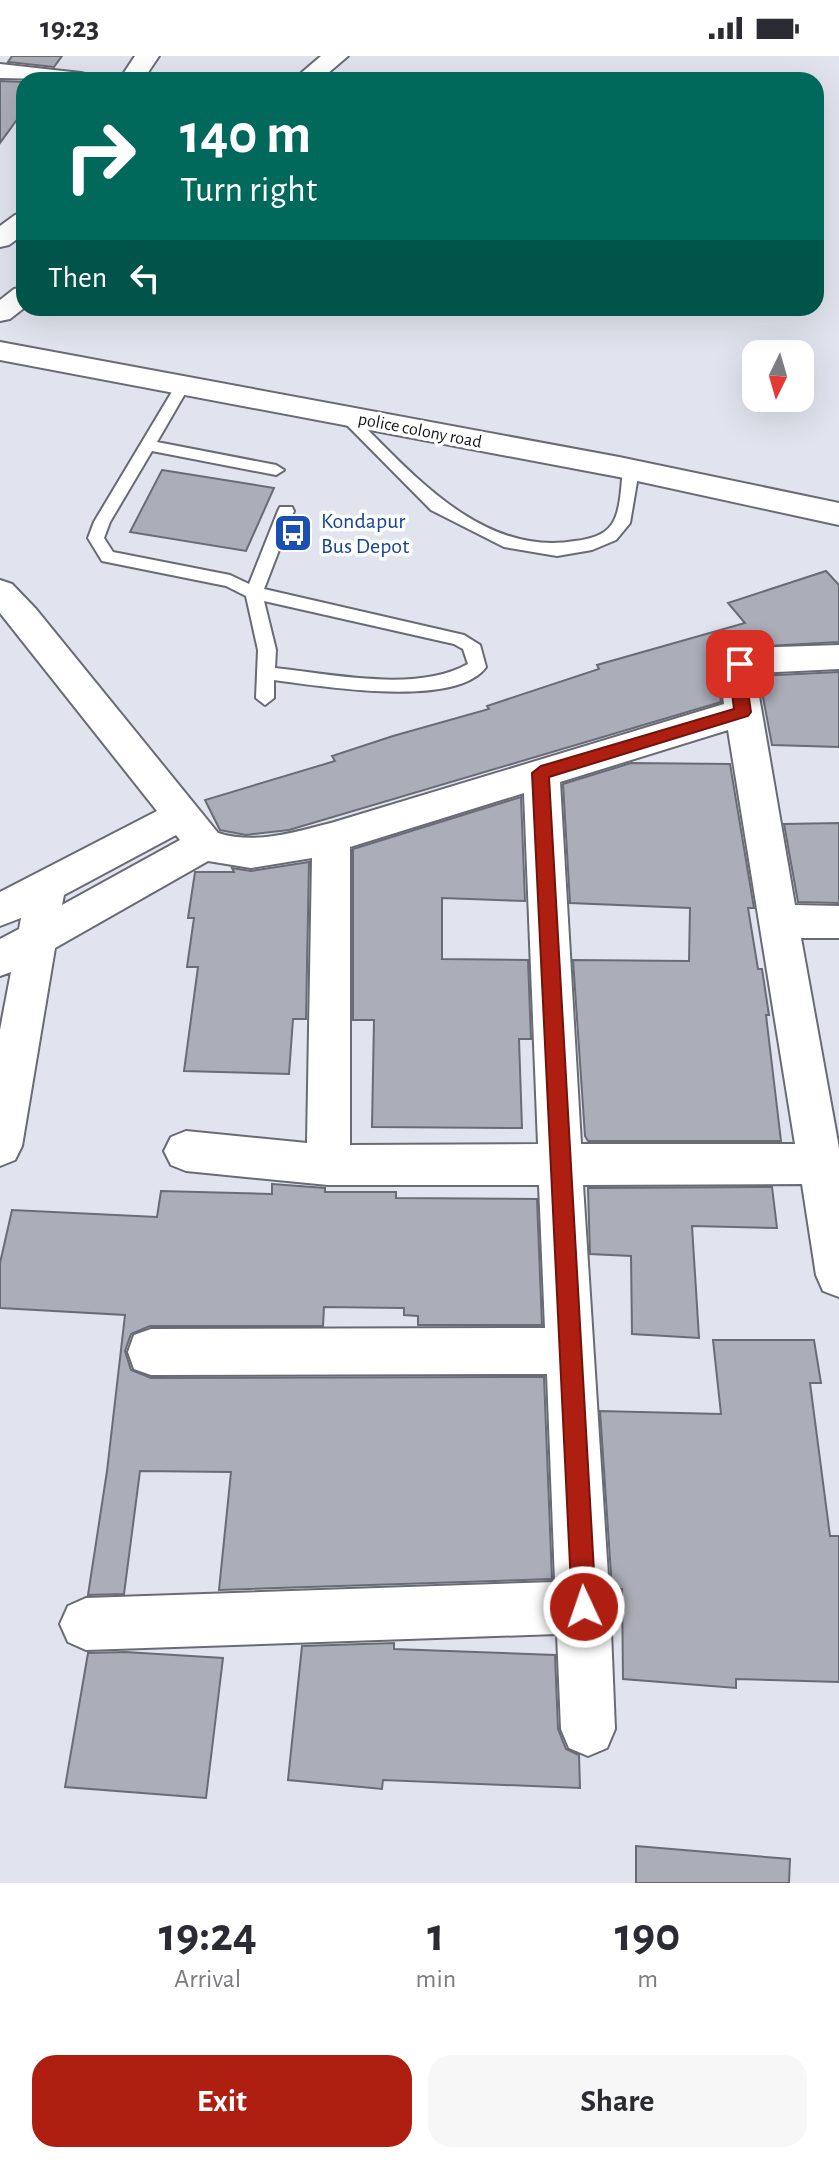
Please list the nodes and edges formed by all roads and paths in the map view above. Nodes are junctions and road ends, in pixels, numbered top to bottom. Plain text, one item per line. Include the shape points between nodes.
1 (336, 56) edge
2 (315, 72) edge
3 (0, 351) edge
4 (183, 385) junction
5 (346, 416) junction
6 (147, 445) junction
7 (276, 470) dead end
8 (631, 470) junction
9 (286, 511) dead end
10 (839, 514) edge
11 (0, 592) edge
12 (254, 593) junction
13 (839, 657) edge
14 (266, 673) junction
15 (265, 698) dead end
16 (743, 712) junction
17 (541, 773) junction
18 (194, 830) junction
19 (331, 838) junction
20 (46, 886) junction
21 (0, 910) edge
22 (777, 921) junction
23 (839, 922) edge
24 (38, 939) junction
25 (0, 959) edge
26 (0, 1146) edge
27 (186, 1151) dead end
28 (819, 1164) junction
29 (328, 1165) junction
30 (560, 1166) junction
31 (839, 1275) edge
32 (569, 1351) junction
33 (151, 1352) dead end
34 (584, 1607) junction
35 (86, 1624) dead end
36 (588, 1729) dead end

1 - 2 street
3 - 4 street, police colony road
4 - 5 street, police colony road
4 - 6 lane
5 - 8 street, police colony road
5 - 8 lane via 437,506 504,542 557,550 610,536 622,523
6 - 7 lane
6 - 12 lane via 96,538 108,557 230,581
8 - 10 street, police colony road
9 - 12 lane
11 - 18 street
12 - 14 lane via 267,650
12 - 14 lane via 445,634 471,645 477,660 468,674 407,687
13 - 16 street via 746,660 737,670
14 - 15 lane
16 - 17 street
16 - 22 street
17 - 19 street
17 - 30 street
18 - 19 street via 221,852 284,849
18 - 20 street
18 - 24 street
19 - 29 street
20 - 21 street
20 - 24 street
22 - 23 street
22 - 28 street
24 - 25 street
24 - 26 street
27 - 29 street
28 - 30 street
28 - 31 street
29 - 30 street
30 - 32 street
32 - 33 street
32 - 34 street
34 - 35 street
34 - 36 street

